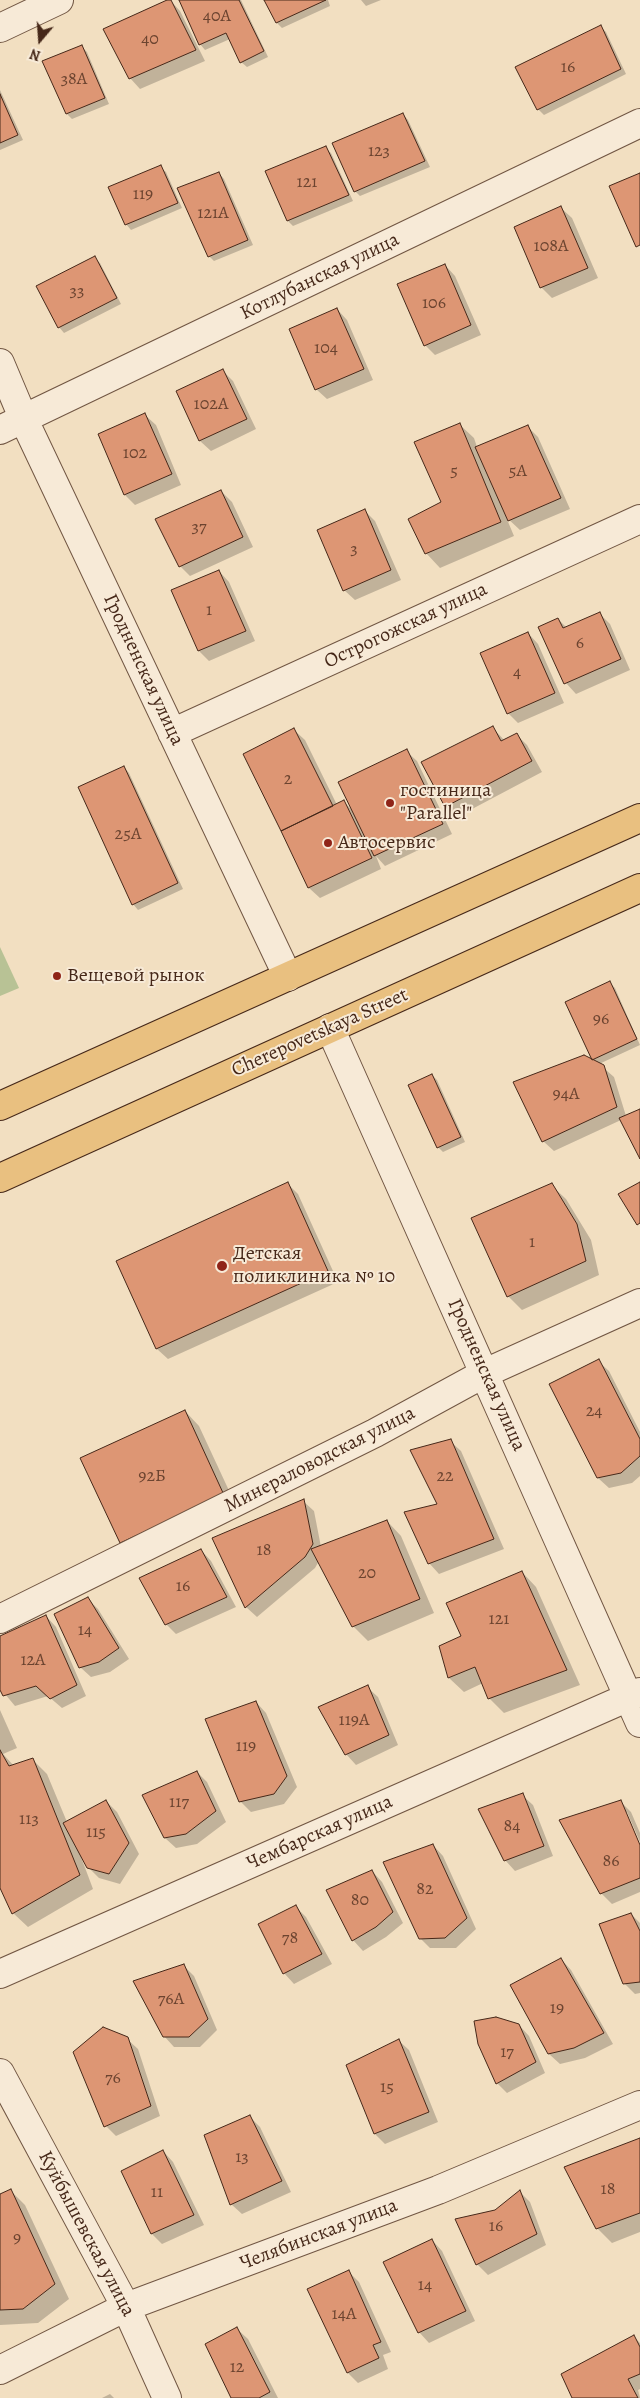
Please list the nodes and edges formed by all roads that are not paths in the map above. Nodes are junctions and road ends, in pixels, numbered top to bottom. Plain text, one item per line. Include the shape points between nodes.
1 (59, 0) edge
2 (0, 28) edge
3 (640, 123) edge
4 (0, 363) edge
5 (12, 425) edge
6 (640, 519) edge
7 (172, 733) junction
8 (640, 818) edge
9 (640, 888) edge
10 (288, 977) junction
11 (330, 1028) junction
12 (0, 1106) edge
13 (0, 1178) edge
14 (640, 1302) edge
15 (486, 1373) junction
16 (0, 1619) edge
17 (634, 1694) edge
18 (640, 1722) edge
19 (0, 1974) edge
20 (0, 2073) edge
21 (640, 2105) edge
22 (126, 2307) junction
23 (0, 2370) edge
24 (167, 2398) edge

1 - 2 street
3 - 5 street, Котлубанская улица
4 - 5 street, Гродненская улица
5 - 7 street, Гродненская улица
6 - 7 street, Острогожская улица
7 - 10 street, Гродненская улица
8 - 10 highway
9 - 11 highway, Cherepovetskaya Street
10 - 12 highway
11 - 13 highway, Cherepovetskaya Street
11 - 15 street, Гродненская улица
14 - 15 street, Минераловодская улица
15 - 16 street, Минераловодская улица via 375,1434
15 - 17 street, Гродненская улица
17 - 18 street, Гродненская улица
17 - 19 street, Чембарская улица
20 - 22 street, Куйбышевская улица
21 - 22 street, Челябинская улица via 438,2190
22 - 23 street, Челябинская улица
22 - 24 street, Куйбышевская улица

